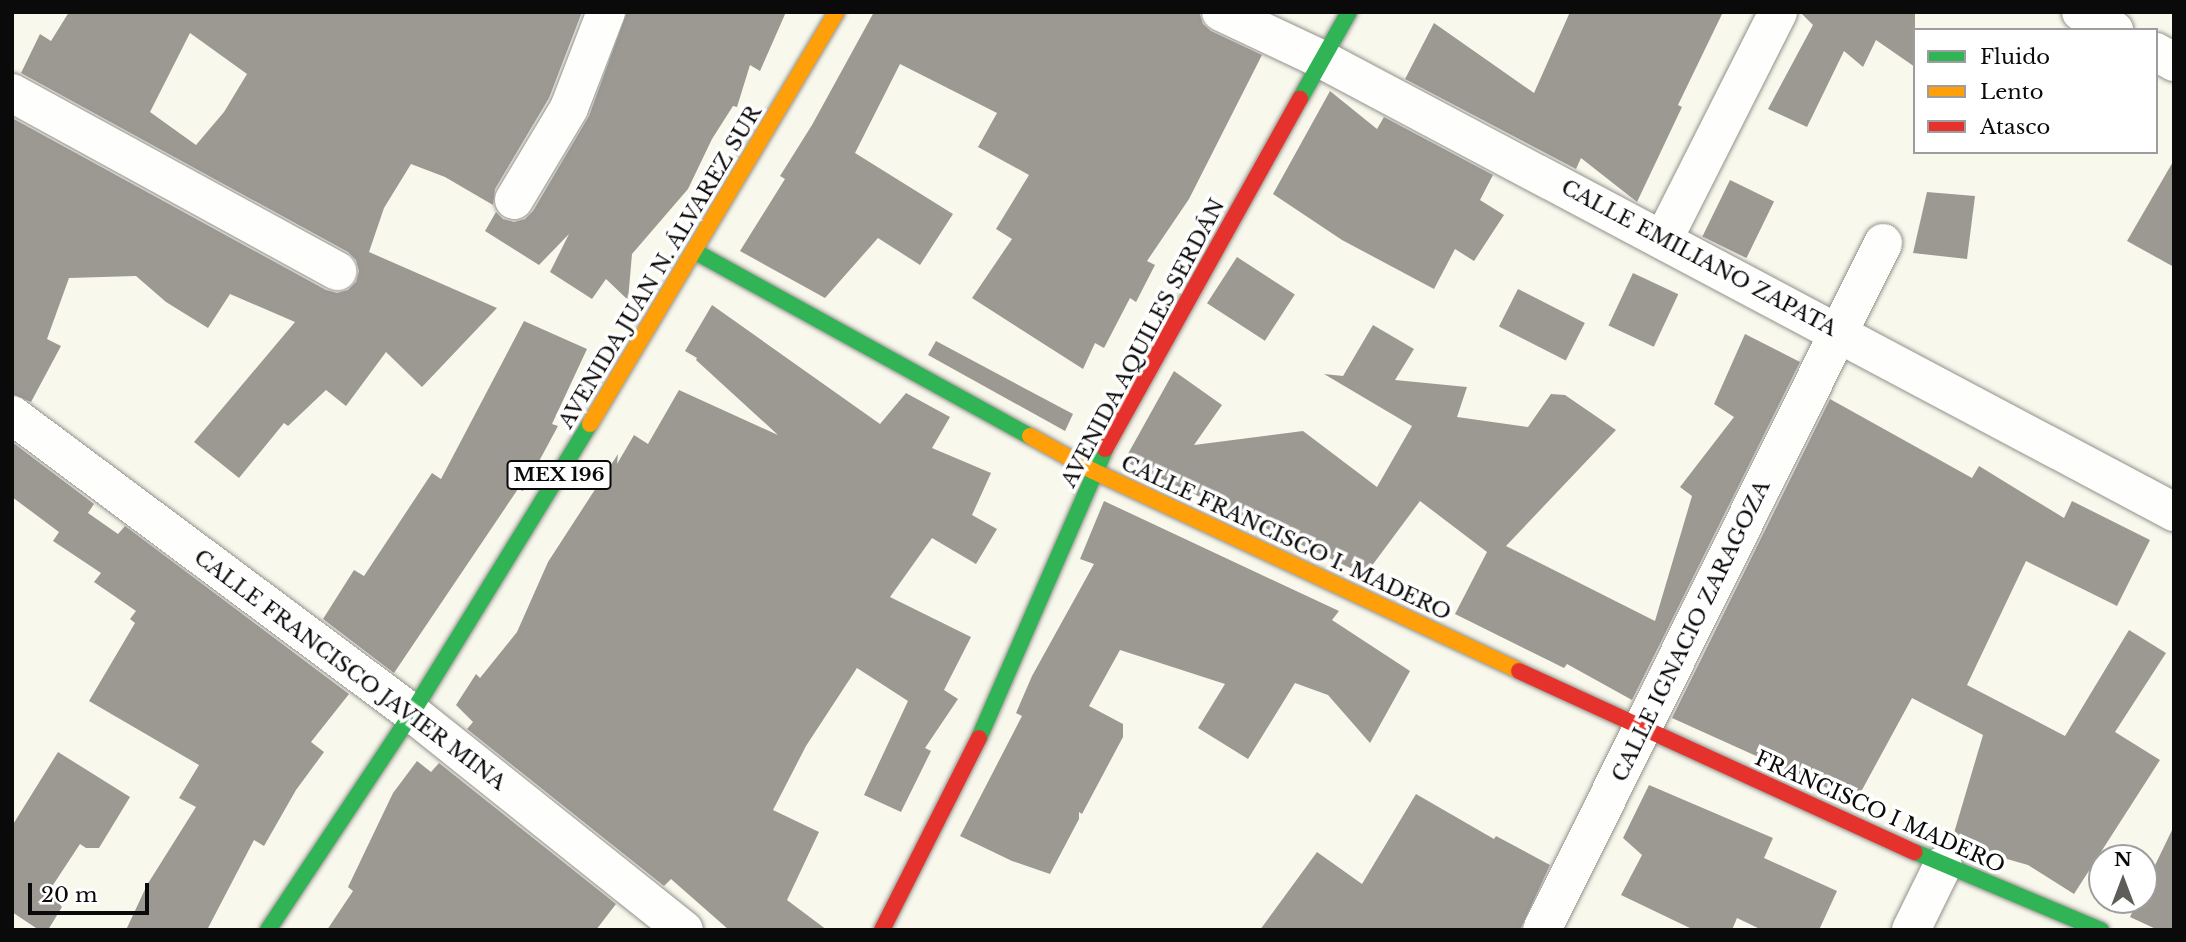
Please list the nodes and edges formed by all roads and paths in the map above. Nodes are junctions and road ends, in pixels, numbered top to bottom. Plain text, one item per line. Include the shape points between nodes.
1 (606, 12) edge
2 (837, 12) edge
3 (1221, 12) edge
4 (1349, 12) edge
5 (1777, 12) edge
6 (2081, 12) edge
7 (2110, 28) edge
8 (2158, 53) edge
9 (1323, 60) junction
10 (2174, 62) edge
11 (12, 93) edge
12 (514, 200) dead end
13 (1663, 240) junction
14 (1884, 243) dead end
15 (696, 252) junction
16 (337, 271) dead end
17 (1840, 332) junction
18 (12, 415) edge
19 (1093, 471) junction
20 (2174, 512) edge
21 (412, 713) junction
22 (1643, 729) junction
23 (1943, 865) junction
24 (268, 930) edge
25 (684, 930) edge
26 (882, 930) edge
27 (1542, 930) edge
28 (1911, 930) edge
29 (2101, 930) edge

1 - 12 street via 569,108
2 - 15 main road, AVENIDA JUAN N. ÁLVAREZ SUR / MEX 196
3 - 9 street, CALLE EMILIANO ZAPATA
4 - 9 main road, AVENIDA AQUILES SERDÁN
5 - 13 street
6 - 7 street
8 - 10 street
9 - 13 street, CALLE EMILIANO ZAPATA
9 - 19 main road, AVENIDA AQUILES SERDÁN
11 - 16 street
13 - 17 street, CALLE EMILIANO ZAPATA
14 - 17 street, CALLE IGNACIO ZARAGOZA
15 - 19 main road, CALLE FRANCISCO I. MADERO
15 - 21 main road, AVENIDA JUAN N. ÁLVAREZ SUR / MEX 196
17 - 20 street, CALLE EMILIANO ZAPATA
17 - 22 street, CALLE IGNACIO ZARAGOZA
18 - 21 street, CALLE FRANCISCO JAVIER MINA
19 - 22 main road, CALLE FRANCISCO I. MADERO
19 - 26 main road, AVENIDA AQUILES SERDÁN via 999,698
21 - 24 main road, AVENIDA JUAN N. ÁLVAREZ SUR / MEX 196
21 - 25 street, CALLE FRANCISCO JAVIER MINA
22 - 23 main road, FRANCISCO I MADERO
22 - 27 street, CALLE IGNACIO ZARAGOZA
23 - 28 street
23 - 29 main road, FRANCISCO I MADERO

